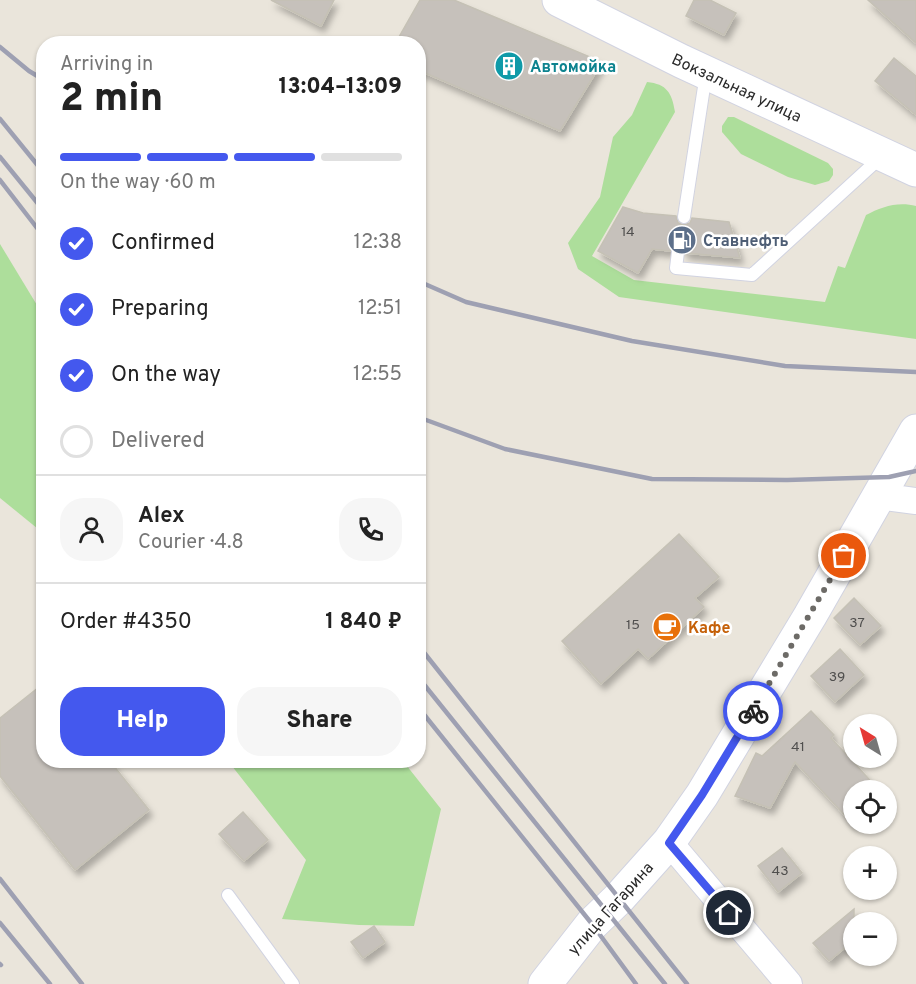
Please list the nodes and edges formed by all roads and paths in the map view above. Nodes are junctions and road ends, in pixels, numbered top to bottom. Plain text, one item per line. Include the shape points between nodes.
1 (559, 0) edge
2 (707, 73) junction
3 (883, 156) junction
4 (916, 170) edge
5 (684, 217) dead end
6 (678, 252) dead end
7 (916, 431) edge
8 (878, 496) junction
9 (916, 501) edge
10 (669, 843) junction
11 (228, 895) dead end
12 (542, 983) edge
13 (293, 984) edge
14 (789, 984) edge

1 - 2 main road, Вокзальная улица
2 - 3 main road, Вокзальная улица
2 - 5 lane
3 - 4 main road, Вокзальная улица
3 - 6 lane via 753,275 676,268
7 - 8 main road, улица Гагарина
8 - 9 street
8 - 10 main road, улица Гагарина via 762,696
10 - 12 main road, улица Гагарина via 605,909
10 - 14 street
11 - 13 lane

